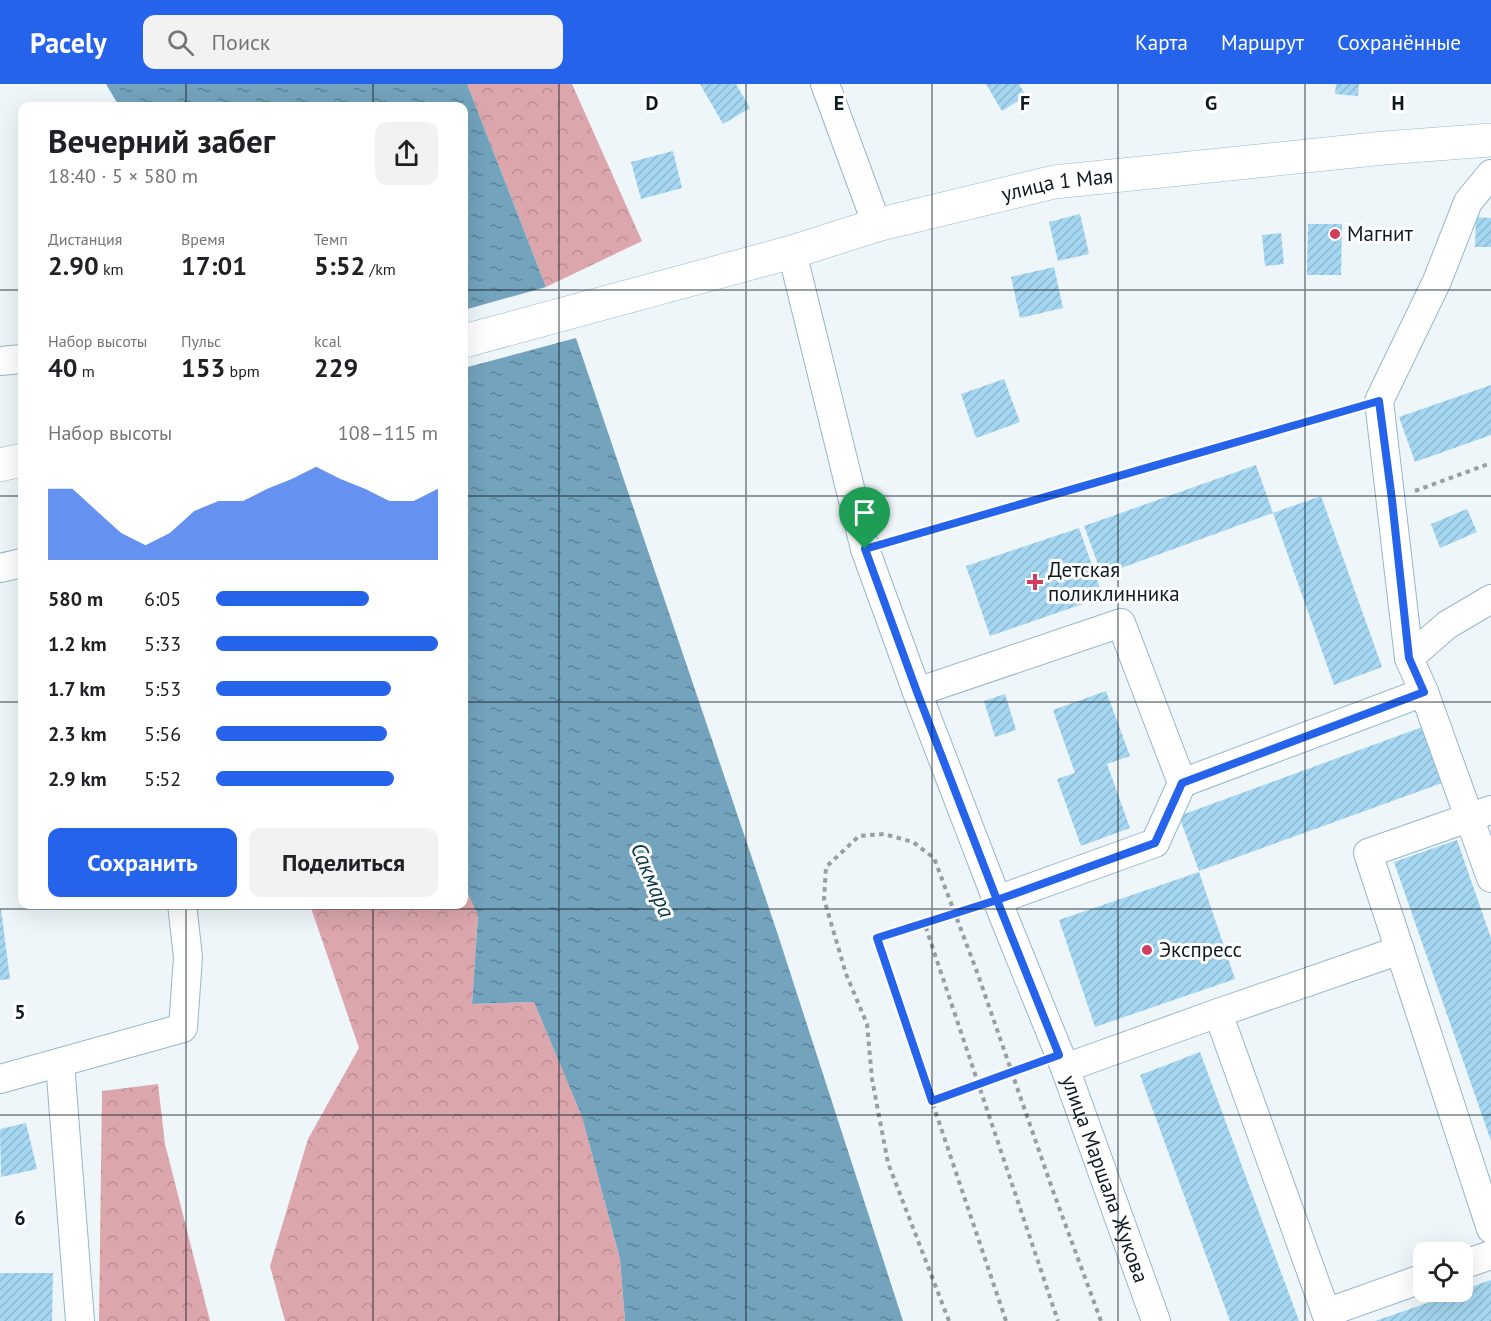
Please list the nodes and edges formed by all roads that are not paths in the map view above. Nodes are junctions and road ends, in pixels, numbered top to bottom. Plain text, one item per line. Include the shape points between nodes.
1 (825, 84) edge
2 (1491, 140) edge
3 (1491, 174) edge
4 (877, 225) junction
5 (792, 252) junction
6 (468, 339) edge
7 (18, 359) edge
8 (0, 361) edge
9 (18, 461) edge
10 (0, 465) edge
11 (18, 564) edge
12 (0, 568) edge
13 (1491, 599) edge
14 (1409, 658) junction
15 (917, 692) junction
16 (1424, 692) junction
17 (1182, 783) junction
18 (1480, 813) edge
19 (1491, 878) edge
20 (997, 900) junction
21 (183, 909) edge
22 (1400, 950) junction
23 (1218, 1012) junction
24 (1062, 1061) junction
25 (60, 1062) junction
26 (0, 1079) edge
27 (1491, 1229) edge
28 (1491, 1254) edge
29 (1473, 1261) edge
30 (1413, 1282) edge
31 (1327, 1317) edge
32 (80, 1321) edge
33 (1156, 1321) edge

1 - 4 street
2 - 4 main road, улица 1 Мая via 1054,182
3 - 14 street via 1468,202 1437,281 1379,401
4 - 5 main road, улица 1 Мая
5 - 6 main road, улица 1 Мая
5 - 15 street, улица Маршала Жукова via 865,549
7 - 8 street
9 - 10 main road
11 - 12 street
13 - 14 street via 1447,625
14 - 16 street
15 - 17 street via 1120,623
15 - 20 street, улица Маршала Жукова
16 - 17 street
16 - 18 street
17 - 20 street via 1155,843
18 - 19 street
18 - 22 street via 1368,853
20 - 24 street, улица Маршала Жукова
21 - 25 street via 188,957 183,1028
22 - 23 street
22 - 27 street
23 - 24 street
23 - 31 street
24 - 33 street, улица Маршала Жукова
25 - 26 street
25 - 32 street
28 - 29 street
30 - 31 street

